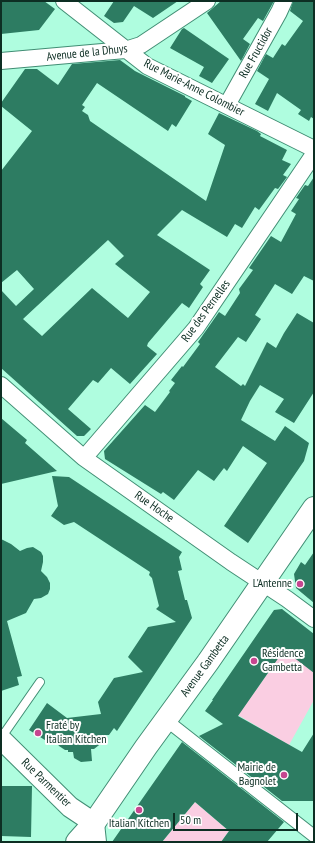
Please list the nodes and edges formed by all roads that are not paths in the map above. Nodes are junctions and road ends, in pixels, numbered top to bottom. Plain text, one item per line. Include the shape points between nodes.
1 (64, 1) edge
2 (207, 1) edge
3 (284, 1) edge
4 (125, 50) junction
5 (1, 61) edge
6 (227, 105) junction
7 (314, 149) edge
8 (314, 154) edge
9 (1, 385) edge
10 (84, 458) junction
11 (314, 508) edge
12 (263, 583) junction
13 (314, 620) edge
14 (40, 682) dead end
15 (166, 720) junction
16 (1, 739) edge
17 (92, 836) edge
18 (314, 836) edge
19 (77, 842) edge

1 - 4 street, Rue Marie-Anne Colombier
2 - 4 street, Avenue de la Dhuys via 141,45
3 - 6 street, Rue Fructidor
4 - 5 street, Avenue de la Dhuys
4 - 6 street, Rue Marie-Anne Colombier via 146,66
6 - 7 street, Rue Marie-Anne Colombier
8 - 10 street, Rue des Pernelles via 196,328
9 - 10 street, Rue Hoche
10 - 12 street, Rue Hoche
11 - 12 main road, Avenue Gambetta
12 - 13 street, Rue Hoche
12 - 15 main road, Avenue Gambetta
14 - 16 lane
15 - 17 main road, Avenue Gambetta
15 - 18 street
16 - 17 street, Rue Parmentier via 70,807
17 - 19 main road, Avenue Gambetta

